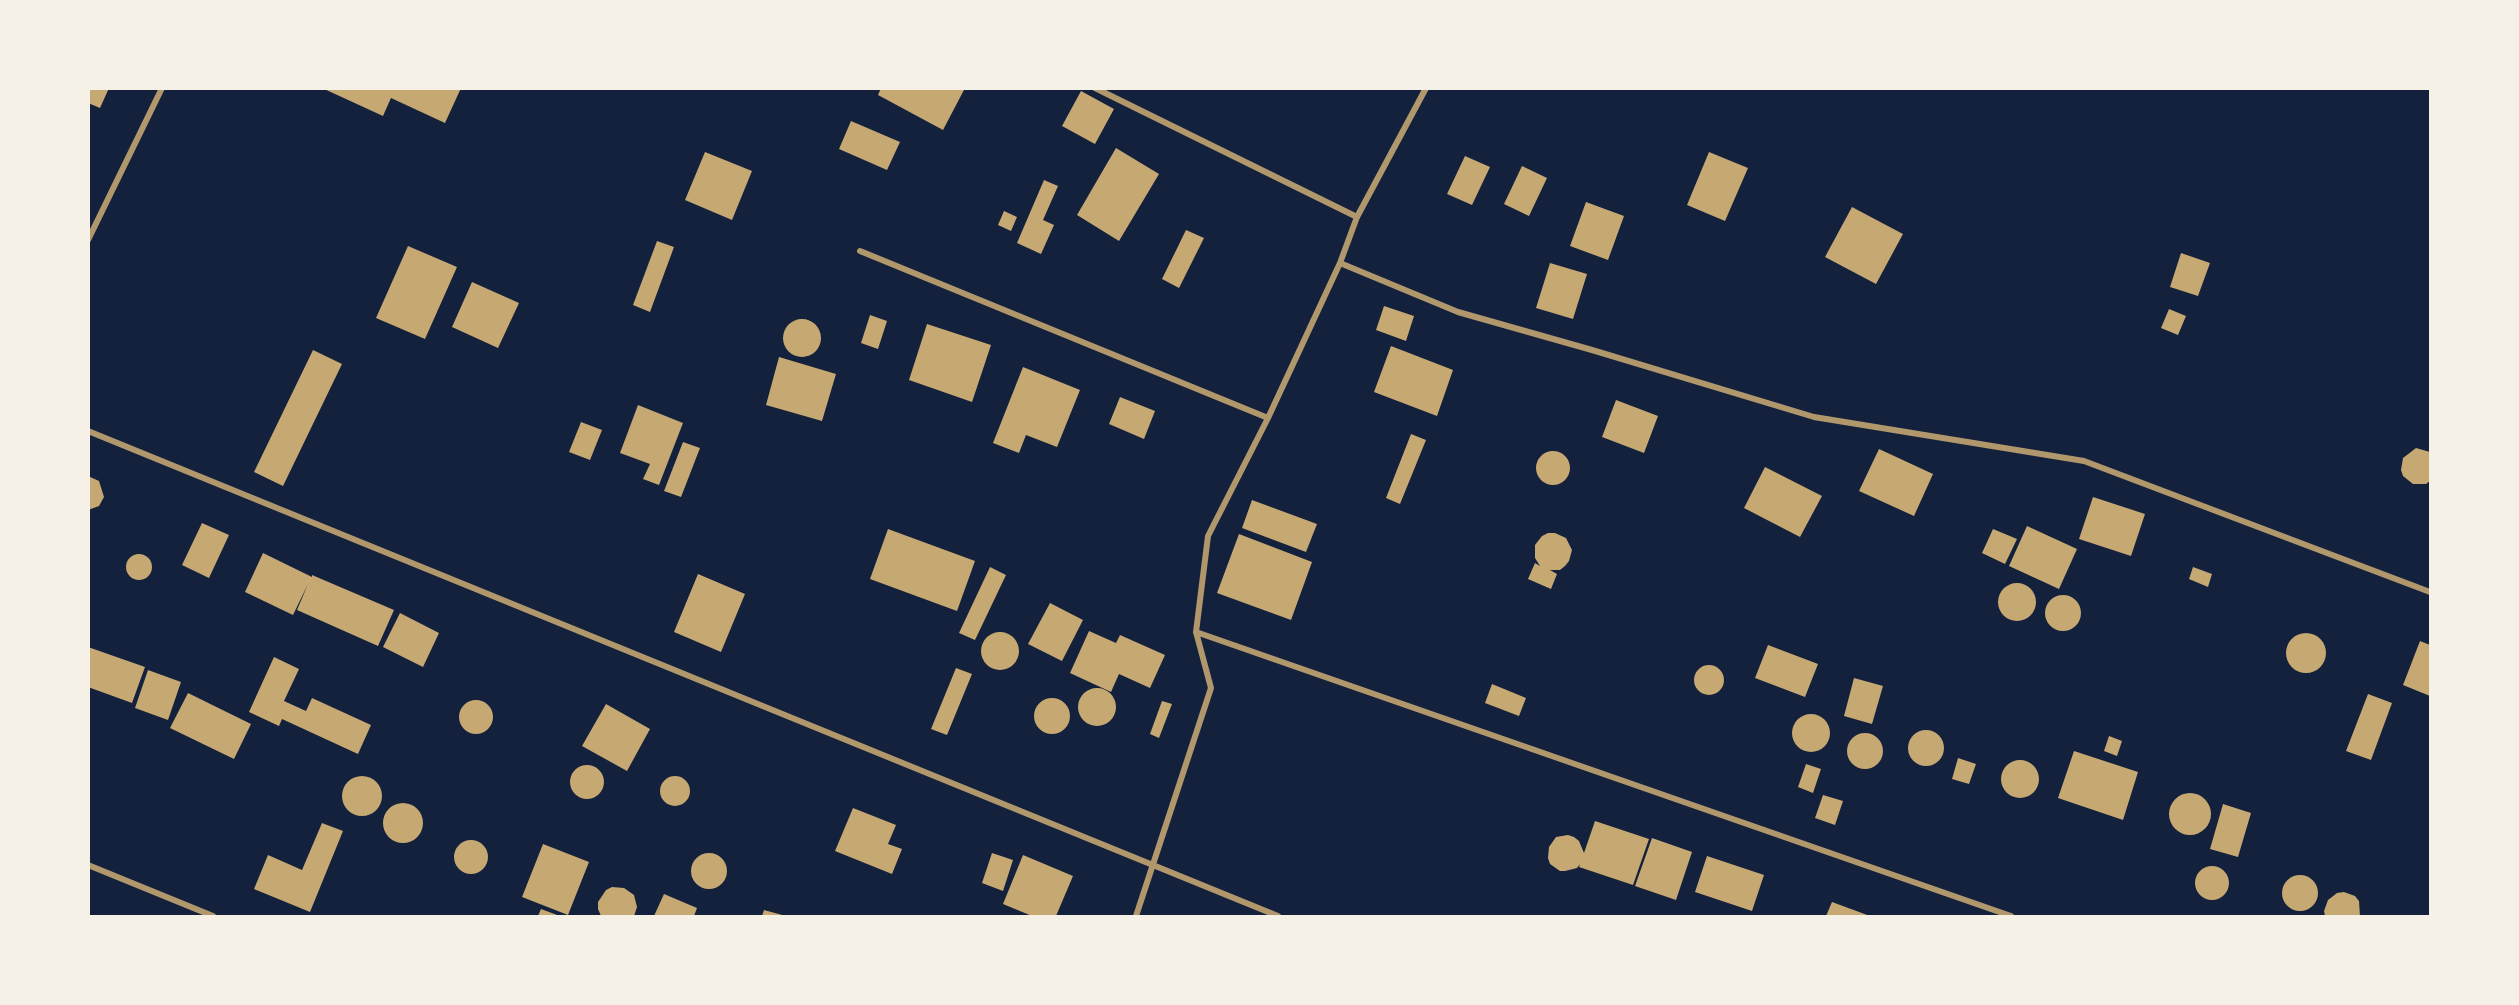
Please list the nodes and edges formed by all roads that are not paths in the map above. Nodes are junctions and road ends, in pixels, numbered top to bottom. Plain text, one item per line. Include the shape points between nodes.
1 (162, 88) edge
2 (1095, 88) edge
3 (1426, 88) edge
4 (1357, 217) junction
5 (88, 240) edge
6 (860, 251) dead end
7 (1340, 263) junction
8 (1268, 418) junction
9 (88, 431) edge
10 (2430, 592) edge
11 (1196, 632) junction
12 (88, 865) edge
13 (1153, 867) junction
14 (213, 916) edge
15 (1136, 916) edge
16 (1278, 916) edge
17 (2011, 916) edge

1 - 5 street
2 - 4 street
3 - 4 street
4 - 7 street
6 - 8 street
7 - 8 street
7 - 10 street via 1458,312 1814,417 2084,461
8 - 11 street via 1208,536
9 - 13 street
11 - 13 street via 1211,688
11 - 17 street
12 - 14 street
13 - 15 street
13 - 16 street

